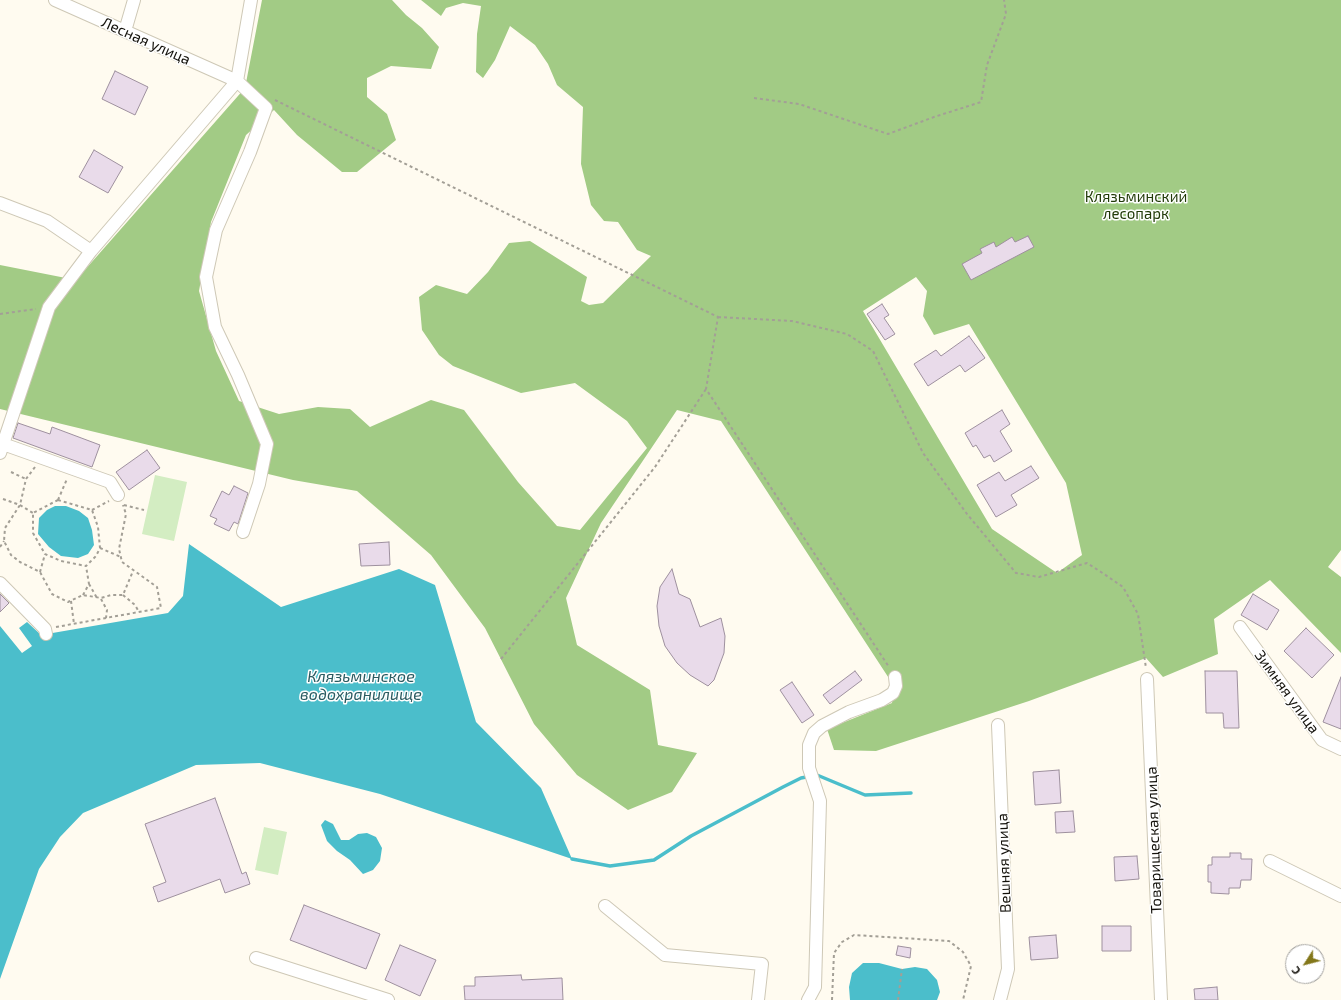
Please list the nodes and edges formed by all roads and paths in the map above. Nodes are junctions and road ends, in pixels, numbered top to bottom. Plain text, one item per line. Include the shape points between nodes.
1 (55, 0) edge
2 (134, 0) edge
3 (251, 0) edge
4 (1004, 0) edge
5 (125, 31) junction
6 (237, 81) junction
7 (754, 98) dead end
8 (272, 99) dead end
9 (0, 204) edge
10 (92, 251) junction
11 (49, 307) junction
12 (0, 314) edge
13 (718, 317) junction
14 (706, 389) junction
15 (2, 449) edge
16 (44, 458) junction
17 (72, 468) junction
18 (11, 472) dead end
19 (26, 479) junction
20 (4, 499) dead end
21 (58, 500) junction
22 (120, 500) junction
23 (20, 505) junction
24 (92, 510) junction
25 (144, 510) dead end
26 (33, 514) junction
27 (0, 527) edge
28 (5, 528) junction
29 (243, 532) dead end
30 (4, 541) junction
31 (0, 547) edge
32 (100, 548) junction
33 (45, 554) junction
34 (122, 557) junction
35 (86, 566) junction
36 (132, 570) junction
37 (40, 572) junction
38 (0, 583) edge
39 (89, 584) junction
40 (83, 595) junction
41 (123, 596) junction
42 (97, 598) junction
43 (101, 598) junction
44 (71, 601) junction
45 (139, 612) junction
46 (106, 618) junction
47 (74, 624) junction
48 (1240, 627) dead end
49 (45, 632) joint
50 (501, 659) dead end
51 (895, 677) joint
52 (1147, 680) joint
53 (998, 725) dead end
54 (1341, 749) edge
55 (1270, 861) dead end
56 (1341, 896) edge
57 (604, 906) dead end
58 (256, 958) dead end
59 (902, 969) dead end
60 (388, 1000) edge
61 (758, 1000) edge
62 (808, 1000) edge
63 (832, 1000) edge
64 (898, 1000) edge
65 (963, 1000) edge
66 (1000, 1000) edge
67 (1161, 1000) edge

1 - 5 street, Лесная улица
2 - 5 street
3 - 6 street
4 - 7 path via 1006,14 987,65 981,102 934,116 888,134 799,104
5 - 6 street, Лесная улица
6 - 10 street
6 - 29 street, Лесная улица via 266,108 216,230 206,277 215,327 267,444 259,484
8 - 13 path
9 - 10 street via 47,221
10 - 11 street
11 - 12 path
11 - 15 street
13 - 14 path
13 - 52 path via 792,321 847,334 873,351 923,453 967,514 1016,573 1039,577 1087,563 1123,587 1138,614
14 - 50 path via 655,467
14 - 51 path
15 - 16 street
16 - 17 street
16 - 19 path
17 - 21 path
17 - 22 street via 110,482
18 - 19 path
19 - 23 path
20 - 23 path
21 - 24 path
21 - 26 path
22 - 24 path
22 - 25 path
22 - 34 path via 126,514 119,549
23 - 26 path
23 - 28 path
24 - 32 path via 98,527
26 - 33 path via 33,533
27 - 28 path
28 - 30 path
30 - 31 path
30 - 37 path via 11,554 20,562
32 - 34 path
32 - 35 path
33 - 35 path via 61,561
33 - 37 path
34 - 36 path via 122,562
35 - 39 path
36 - 41 path
36 - 45 path via 157,587 161,608
37 - 44 path via 52,594
38 - 49 street
39 - 40 path
39 - 42 path
40 - 42 path
40 - 44 path
41 - 43 path via 111,595
41 - 45 path via 135,605
42 - 43 path
43 - 46 path via 107,610
44 - 47 path
45 - 46 path
46 - 47 path
47 - 49 path
48 - 54 street, Зимняя улица via 1322,740
51 - 62 street via 896,686 893,693 822,726 814,733 809,745 809,768 820,801 815,987
52 - 67 street, Товарищеская улица
53 - 66 street, Вешняя улица via 1008,969
55 - 56 street
57 - 61 street via 665,955 762,964
58 - 60 street
59 - 64 path
63 - 65 path via 834,953 842,942 854,935 949,941 963,952 971,966

